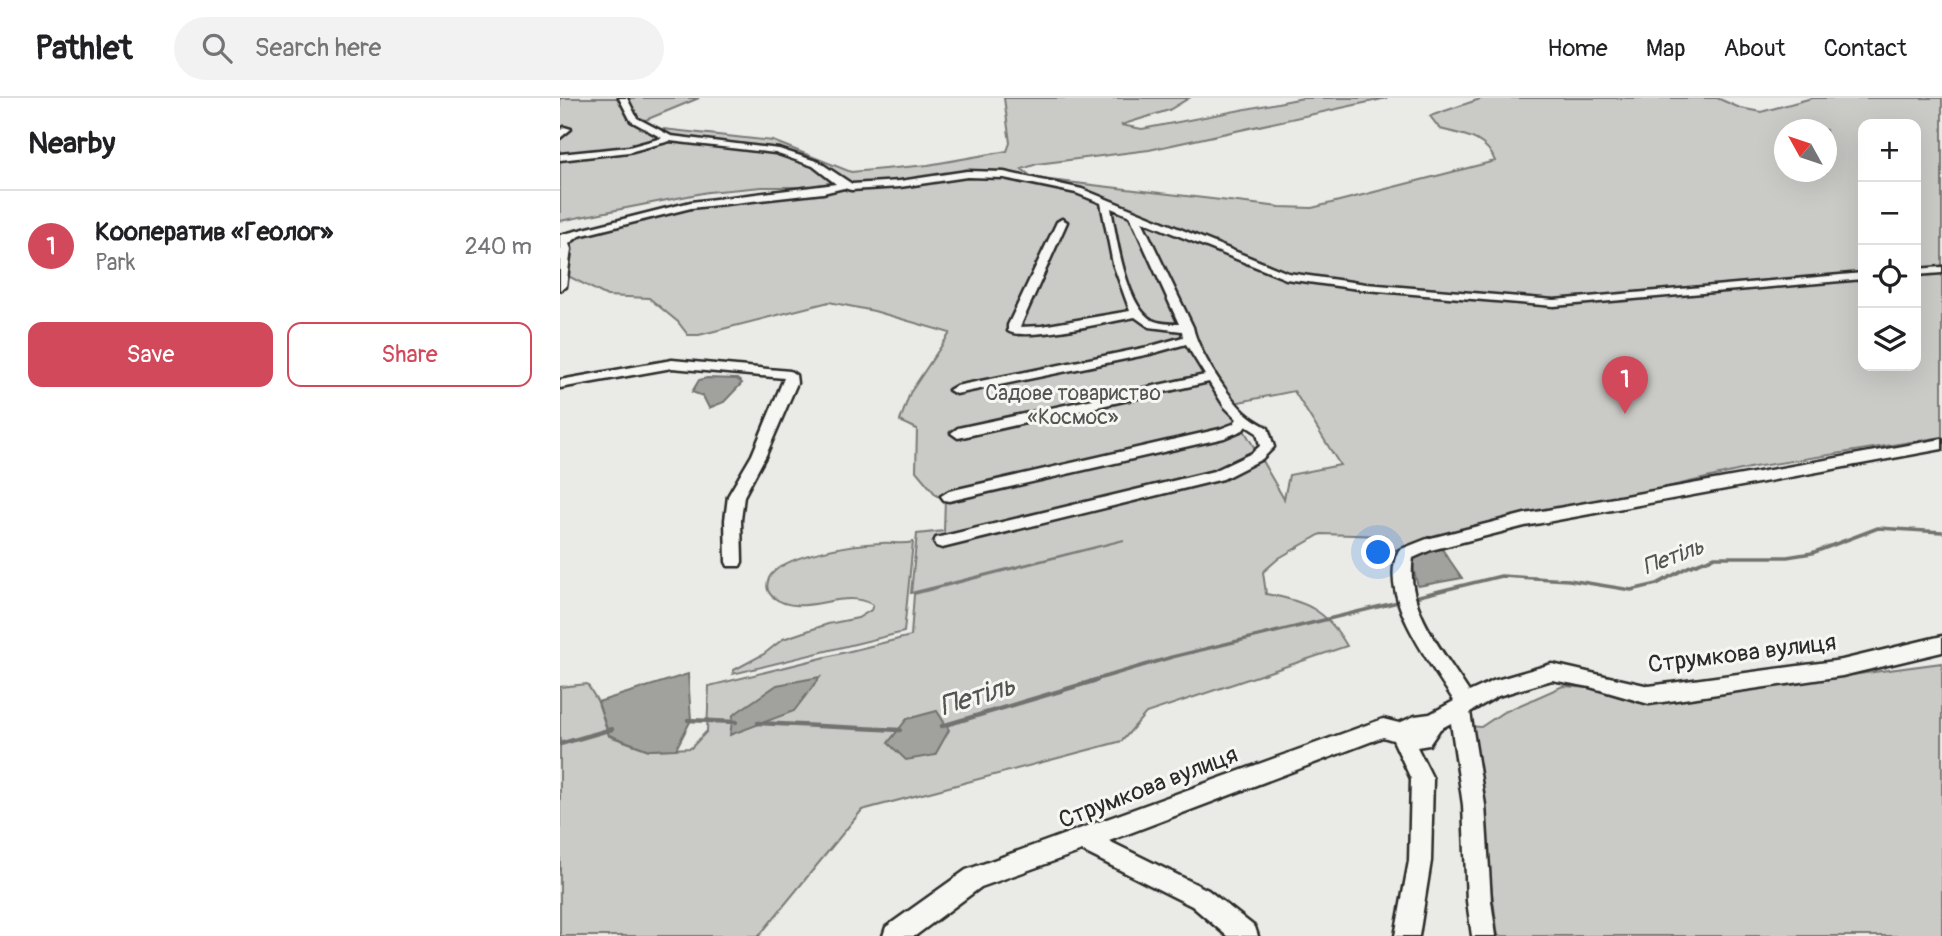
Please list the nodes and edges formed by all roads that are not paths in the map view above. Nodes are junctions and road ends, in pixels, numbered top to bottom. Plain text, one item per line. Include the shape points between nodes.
1 (622, 98) edge
2 (668, 138) junction
3 (560, 157) edge
4 (844, 185) junction
5 (1105, 200) junction
6 (1134, 212) junction
7 (1062, 222) dead end
8 (577, 234) junction
9 (560, 238) edge
10 (562, 269) edge
11 (1942, 270) edge
12 (1921, 272) edge
13 (1858, 276) edge
14 (560, 287) edge
15 (1139, 313) junction
16 (1188, 333) junction
17 (1212, 377) junction
18 (560, 384) edge
19 (956, 390) dead end
20 (1244, 419) junction
21 (958, 433) dead end
22 (1942, 444) edge
23 (949, 496) dead end
24 (942, 542) dead end
25 (734, 562) dead end
26 (1942, 644) edge
27 (1462, 706) junction
28 (1400, 734) junction
29 (1083, 840) junction
30 (895, 936) edge
31 (1246, 936) edge
32 (1407, 936) edge
33 (1484, 936) edge

1 - 2 street via 634,119
2 - 3 street via 623,152
2 - 4 street via 776,151 816,164
4 - 5 street via 872,187 988,174 1064,187
4 - 8 street via 691,205
5 - 6 street
5 - 15 street via 1121,275
6 - 13 street via 1286,276 1519,302 1599,300
6 - 16 street
7 - 15 street via 1014,331
8 - 9 street
8 - 10 street via 564,243
10 - 14 street
11 - 12 street
15 - 16 street via 1144,321
16 - 17 street
16 - 19 street via 1139,353
17 - 20 street
17 - 21 street
18 - 25 street via 672,365 790,375 760,455 736,496
20 - 23 street via 1224,433
20 - 24 street via 1263,431 1267,447 1218,475
22 - 27 street via 1525,520 1405,554 1401,576 1408,608
26 - 27 street, Струмкова вулиця via 1842,668 1649,695 1552,672 1493,689
27 - 28 street, Струмкова вулиця via 1433,723 1422,738
27 - 33 street
28 - 29 street, Струмкова вулиця via 1383,728
28 - 32 street via 1422,779 1420,861
29 - 30 street, Струмкова вулиця via 974,878
29 - 31 street via 1200,898

